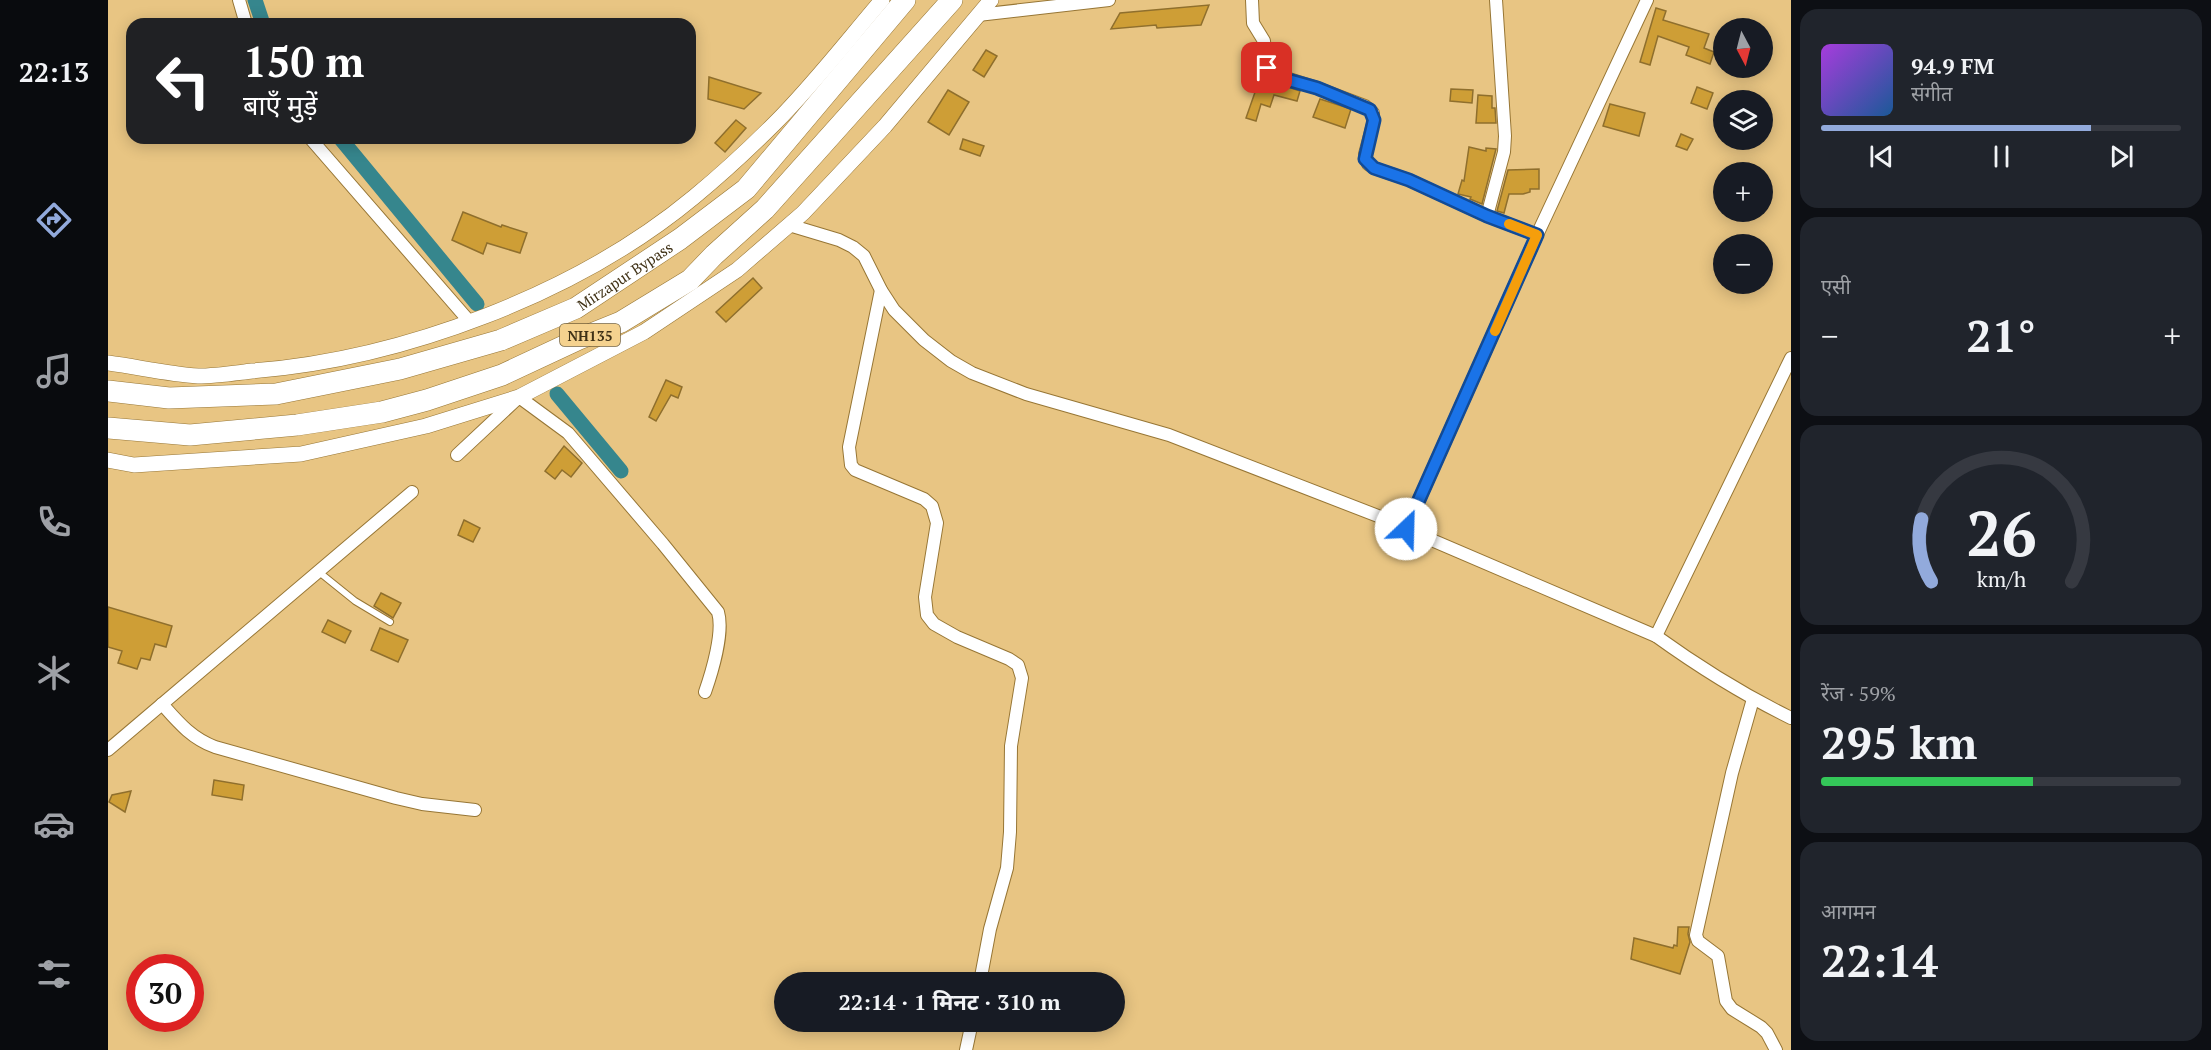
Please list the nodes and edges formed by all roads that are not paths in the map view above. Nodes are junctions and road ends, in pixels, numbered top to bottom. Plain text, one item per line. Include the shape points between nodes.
1 (239, 0) edge
2 (882, 0) edge
3 (905, 0) edge
4 (952, 0) edge
5 (1003, 0) edge
6 (1109, 0) edge
7 (1252, 0) edge
8 (1496, 0) edge
9 (1647, 0) edge
10 (987, 10) edge
11 (244, 18) edge
12 (315, 144) edge
13 (1487, 216) junction
14 (789, 225) junction
15 (1537, 235) junction
16 (881, 290) junction
17 (469, 321) junction
18 (1791, 357) edge
19 (108, 363) edge
20 (108, 391) edge
21 (519, 397) junction
22 (108, 428) edge
23 (457, 455) dead end
24 (108, 460) edge
25 (412, 492) dead end
26 (1406, 529) junction
27 (318, 572) junction
28 (390, 622) dead end
29 (1656, 636) junction
30 (705, 692) dead end
31 (1753, 699) junction
32 (162, 704) junction
33 (1791, 718) edge
34 (108, 750) edge
35 (475, 810) dead end
36 (982, 972) edge
37 (970, 1032) edge
38 (966, 1050) edge
39 (1776, 1050) edge

1 - 11 street
2 - 17 street via 775,123 693,197 614,254 556,285
3 - 20 highway, Mirzapur Bypass / NH135 via 746,189 680,239 576,308 501,340 400,369 276,394 169,398
4 - 22 highway, NH135 via 765,209 690,280 621,322 502,375 382,412 190,435
5 - 10 street
6 - 10 street
7 - 13 street via 1252,23 1264,40 1269,73 1365,106 1372,113 1365,154 1368,164
8 - 13 street via 1505,136
9 - 15 street
10 - 14 street via 885,126
12 - 17 street
13 - 15 street
14 - 16 street via 853,247 864,256
14 - 21 street via 737,270 644,332
15 - 26 street
16 - 26 street via 894,310 924,340 951,361 995,383 1169,435
16 - 36 street via 849,447 851,465 861,474 924,499 932,506 937,523 925,597 929,619 957,637 1010,659 1018,665 1022,678 1011,746 1007,868
17 - 19 street via 412,340 298,368 199,376
18 - 29 street
21 - 23 street
21 - 24 street via 426,426 301,454 134,465
21 - 30 street via 568,433 714,605 720,623
25 - 27 street
26 - 29 street
27 - 28 lane
27 - 32 street
29 - 31 street
31 - 33 street
31 - 39 street via 1732,773 1696,935 1718,956 1729,1006 1761,1027
32 - 34 street
32 - 35 street via 188,733 215,747 396,798
37 - 38 street

